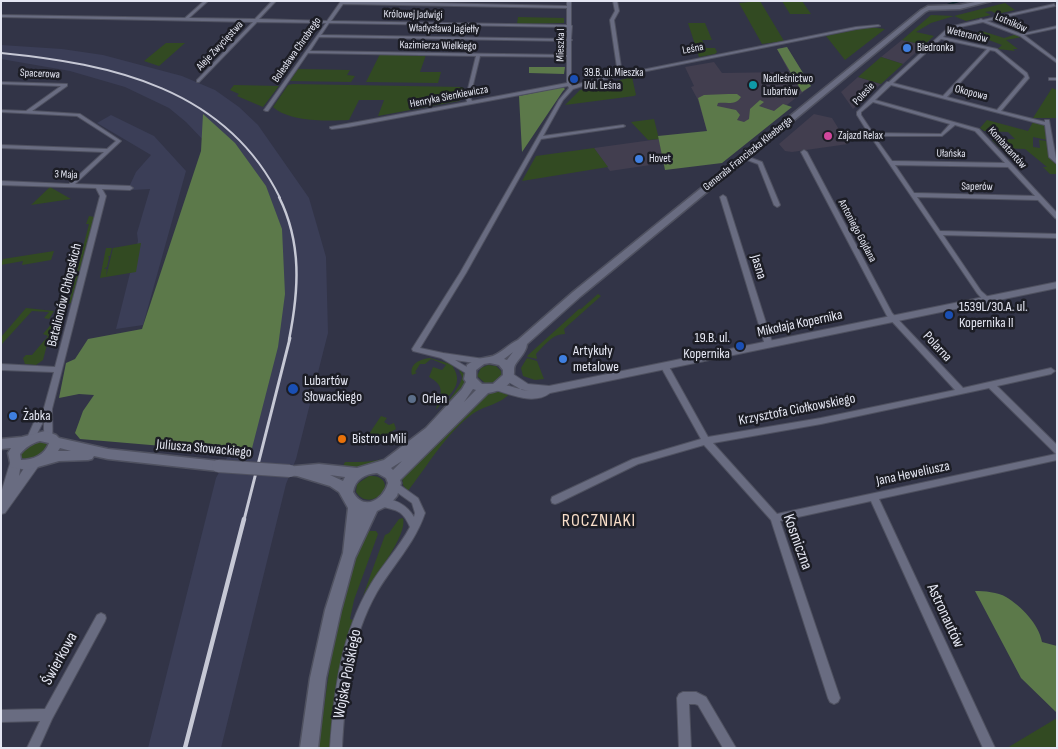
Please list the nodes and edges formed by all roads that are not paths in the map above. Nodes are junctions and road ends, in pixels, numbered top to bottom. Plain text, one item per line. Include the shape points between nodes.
1 (206, 1) edge
2 (274, 1) edge
3 (569, 1) edge
4 (615, 1) edge
5 (989, 1) edge
6 (1044, 1) edge
7 (343, 2) edge
8 (407, 3) edge
9 (455, 3) edge
10 (1055, 5) edge
11 (569, 7) junction
12 (1, 16) edge
13 (185, 20) junction
14 (981, 20) junction
15 (256, 21) junction
16 (328, 22) junction
17 (570, 26) junction
18 (878, 26) dead end
19 (1056, 28) edge
20 (1021, 35) junction
21 (319, 36) junction
22 (939, 37) junction
23 (570, 40) junction
24 (990, 49) junction
25 (307, 52) junction
26 (478, 55) junction
27 (569, 56) junction
28 (1057, 62) edge
29 (620, 75) junction
30 (1051, 78) dead end
31 (1057, 79) edge
32 (199, 81) dead end
33 (890, 82) junction
34 (1, 83) edge
35 (570, 86) junction
36 (944, 97) junction
37 (871, 100) junction
38 (470, 103) junction
39 (266, 110) dead end
40 (1, 111) edge
41 (998, 111) junction
42 (28, 112) junction
43 (954, 123) junction
44 (623, 126) dead end
45 (332, 128) dead end
46 (871, 134) junction
47 (539, 138) junction
48 (1, 146) edge
49 (108, 151) junction
50 (804, 152) dead end
51 (744, 157) junction
52 (891, 163) junction
53 (1057, 163) edge
54 (1010, 166) junction
55 (1, 183) edge
56 (71, 185) junction
57 (99, 188) junction
58 (130, 188) dead end
59 (913, 196) junction
60 (722, 197) dead end
61 (1040, 198) junction
62 (776, 205) dead end
63 (1057, 217) edge
64 (939, 233) junction
65 (1057, 236) edge
66 (1055, 287) edge
67 (987, 300) junction
68 (894, 319) junction
69 (522, 343) junction
70 (769, 344) junction
71 (444, 356) junction
72 (495, 360) junction
73 (481, 361) junction
74 (665, 366) junction
75 (1, 367) edge
76 (59, 370) junction
77 (1051, 371) dead end
78 (508, 372) junction
79 (471, 377) junction
80 (499, 386) junction
81 (990, 386) junction
82 (486, 388) junction
83 (549, 390) junction
84 (961, 391) junction
85 (48, 409) junction
86 (52, 439) junction
87 (28, 440) junction
88 (706, 441) junction
89 (1, 444) edge
90 (1057, 451) edge
91 (108, 454) junction
92 (1057, 457) edge
93 (10, 458) edge
94 (39, 462) junction
95 (378, 468) junction
96 (294, 471) junction
97 (358, 473) junction
98 (394, 482) junction
99 (346, 489) junction
100 (874, 497) junction
101 (555, 500) dead end
102 (355, 505) junction
103 (378, 505) junction
104 (3, 506) edge
105 (775, 518) junction
106 (414, 526) junction
107 (348, 557) junction
108 (101, 618) dead end
109 (834, 698) dead end
110 (48, 715) junction
111 (1, 716) edge
112 (32, 748) edge
113 (309, 748) edge
114 (336, 748) edge
115 (685, 748) edge
116 (730, 748) edge
117 (989, 748) edge

1 - 13 street
2 - 15 street, Aleje Zwycięstwa
3 - 11 street, Mieszka I
4 - 29 street via 617,11 612,20
5 - 51 main road, Generała Franciszka Kleeberga via 926,9
6 - 10 street
7 - 8 street
7 - 16 street, Bolesława Chrobrego
8 - 9 street
9 - 11 street
10 - 14 street, Polesie
11 - 17 street, Mieszka I
12 - 13 street, Królowej Jadwigi
13 - 15 street, Królowej Jadwigi
14 - 20 street, Lotników
14 - 22 street, Polesie via 948,29
15 - 16 street, Królowej Jadwigi
15 - 32 street, Aleje Zwycięstwa
16 - 17 street, Królowej Jadwigi
16 - 21 street, Bolesława Chrobrego
17 - 23 street, Mieszka I
18 - 29 street, Leśna
19 - 20 street
20 - 28 street, Lotników
21 - 23 street, Władysława Jagiełły
21 - 25 street, Bolesława Chrobrego
22 - 24 street, Weteranów
22 - 33 street, Polesie
23 - 27 street, Mieszka I
24 - 36 street
24 - 41 street, Weteranów via 1003,54 1027,76
25 - 26 street, Kazimierza Wielkiego
25 - 39 street, Bolesława Chrobrego
26 - 27 street, Kazimierza Wielkiego
26 - 38 street via 468,98
27 - 35 street, Mieszka I
29 - 35 street, Leśna
30 - 31 street
33 - 36 street, Okopowa
33 - 37 street, Polesie
34 - 42 street, Spacerowa via 65,85
35 - 38 street, Henryka Sienkiewicza
35 - 47 street
36 - 41 street, Okopowa
37 - 43 street, Kombatantów
37 - 46 street, Polesie via 859,115
38 - 45 street, Henryka Sienkiewicza
40 - 42 street
41 - 53 street, Okopowa via 1047,123 1052,157
42 - 49 street via 72,114 84,118 119,140
43 - 46 street via 942,135
43 - 54 street, Kombatantów via 981,133
44 - 47 street
46 - 52 street, Polesie
47 - 71 street via 416,349
48 - 49 street
49 - 56 street
50 - 68 street, Antoniego Gojdana
51 - 62 street via 760,163
51 - 69 main road, Generała Franciszka Kleeberga via 562,306
52 - 54 street, Ułańska
52 - 59 street, Polesie
54 - 61 street, Kombatantów
55 - 56 street, 3 Maja
56 - 57 street, 3 Maja
57 - 58 street, 3 Maja
57 - 76 street, Batalionów Chłopskich via 103,196
59 - 61 street, Saperów
59 - 64 street, Polesie
60 - 70 street, Jasna
61 - 63 street, Kombatantów
64 - 65 street
64 - 67 street, Polesie
66 - 67 street, Mikołaja Kopernika
67 - 68 street, Mikołaja Kopernika
68 - 70 street, Mikołaja Kopernika
68 - 84 street, Polarna
69 - 72 main road, Generała Franciszka Kleeberga
69 - 78 main road, Generała Franciszka Kleeberga
70 - 74 street, Mikołaja Kopernika
71 - 73 street
71 - 79 street
72 - 73 main road
72 - 78 main road
73 - 79 main road via 475,364
74 - 83 street, Mikołaja Kopernika
74 - 88 street, Kosmiczna
75 - 76 street
76 - 85 street, Batalionów Chłopskich
77 - 81 street, Krzysztofa Ciołkowskiego
78 - 80 main road
78 - 83 street, Mikołaja Kopernika via 526,387
79 - 82 main road
79 - 95 main road via 462,398 433,427 399,458
80 - 82 main road
80 - 83 street, Mikołaja Kopernika via 529,395
81 - 84 street, Krzysztofa Ciołkowskiego
81 - 90 street
82 - 98 main road
84 - 88 street, Krzysztofa Ciołkowskiego
85 - 86 street, Batalionów Chłopskich via 47,431
85 - 87 street, Batalionów Chłopskich
86 - 87 main road, Juliusza Słowackiego via 41,436
86 - 91 main road, Juliusza Słowackiego
86 - 94 main road via 54,449
87 - 89 main road
87 - 93 main road
88 - 101 street, Krzysztofa Ciołkowskiego via 636,461
88 - 105 street, Kosmiczna
91 - 94 main road, Juliusza Słowackiego via 59,456
91 - 96 main road, Juliusza Słowackiego, bridge
92 - 100 street, Jana Heweliusza
93 - 94 main road, Juliusza Słowackiego via 23,465
93 - 104 street via 14,476
94 - 104 street
95 - 97 main road
95 - 98 main road via 387,472
96 - 97 main road, Juliusza Słowackiego via 319,469
96 - 99 main road, Juliusza Słowackiego via 334,482
97 - 99 main road
98 - 103 main road via 392,494
98 - 106 street, Wojska Polskiego via 417,504 420,513
99 - 102 main road via 348,498
100 - 105 street, Jana Heweliusza
100 - 117 street, Astronautów
102 - 103 main road
102 - 107 main road, Wojska Polskiego
103 - 106 street via 403,508
103 - 107 main road, Wojska Polskiego
105 - 109 street, Kosmiczna
106 - 114 street, Wojska Polskiego via 373,589 355,630 344,679
107 - 113 main road, Wojska Polskiego via 323,655
108 - 110 street, Świerkowa
110 - 111 street
110 - 112 street, Świerkowa
115 - 116 street via 683,698 702,701

